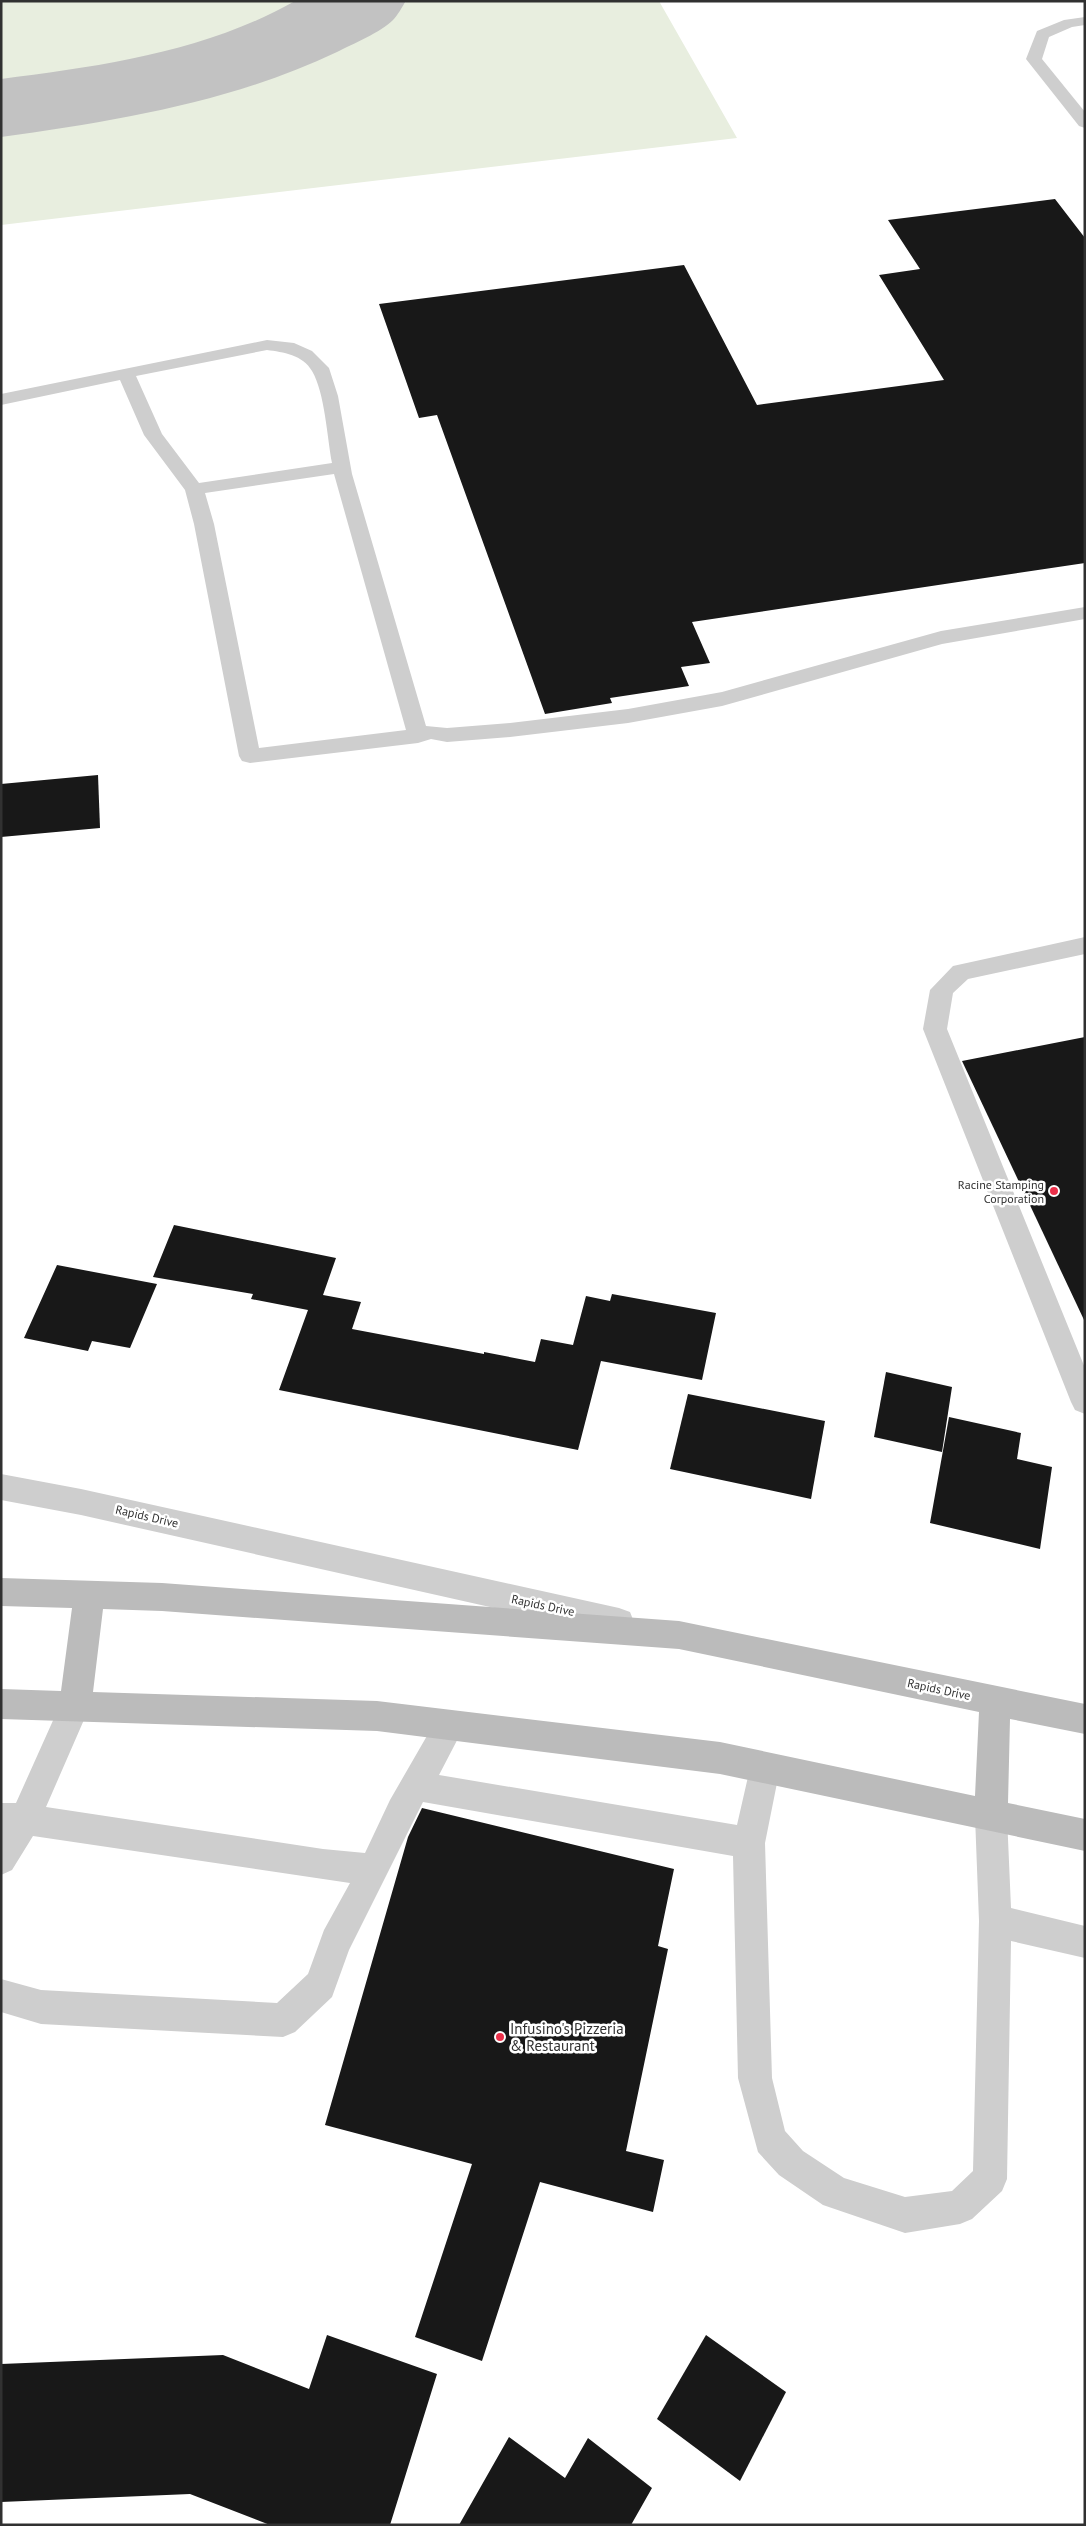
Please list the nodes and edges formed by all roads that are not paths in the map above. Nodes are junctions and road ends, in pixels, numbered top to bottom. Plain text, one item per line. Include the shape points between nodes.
1 (1085, 22) edge
2 (1085, 123) edge
3 (126, 372) junction
4 (1, 400) edge
5 (342, 467) junction
6 (194, 489) junction
7 (1085, 613) edge
8 (418, 736) junction
9 (1085, 945) edge
10 (1085, 1402) edge
11 (1, 1487) edge
12 (1, 1592) edge
13 (89, 1594) junction
14 (679, 1635) junction
15 (995, 1701) junction
16 (1, 1704) edge
17 (75, 1706) junction
18 (1085, 1719) edge
19 (450, 1725) junction
20 (765, 1768) junction
21 (416, 1786) junction
22 (991, 1816) junction
23 (13, 1819) edge
24 (1085, 1835) edge
25 (749, 1843) junction
26 (1, 1859) edge
27 (374, 1870) junction
28 (995, 1921) junction
29 (1085, 1942) edge
30 (1, 1996) edge

1 - 2 lane via 1069,23 1042,34 1034,59
3 - 4 lane
3 - 5 lane via 267,345 288,347 306,355 320,368
3 - 6 lane via 153,434
5 - 6 lane
5 - 8 lane
6 - 8 lane via 204,524 250,756
7 - 8 lane via 941,638 703,703 510,730 448,735 430,732
9 - 10 lane via 961,972 942,990 935,1029
11 - 14 street, Rapids Drive via 91,1504
12 - 13 street
13 - 14 street via 343,1609
13 - 17 street
14 - 15 street, Rapids Drive
15 - 18 street, Rapids Drive
15 - 22 street
16 - 17 street
17 - 19 street via 377,1716
17 - 23 lane
19 - 20 street via 720,1758
19 - 21 lane
20 - 22 street
20 - 25 lane
21 - 25 lane
21 - 27 lane
22 - 24 street
22 - 28 lane
23 - 26 lane
23 - 27 lane
25 - 28 lane via 755,2078 770,2140 790,2162 836,2193 905,2215 960,2207 990,2179
27 - 30 lane via 336,1942 320,1985 282,2020 41,2007
28 - 29 lane

